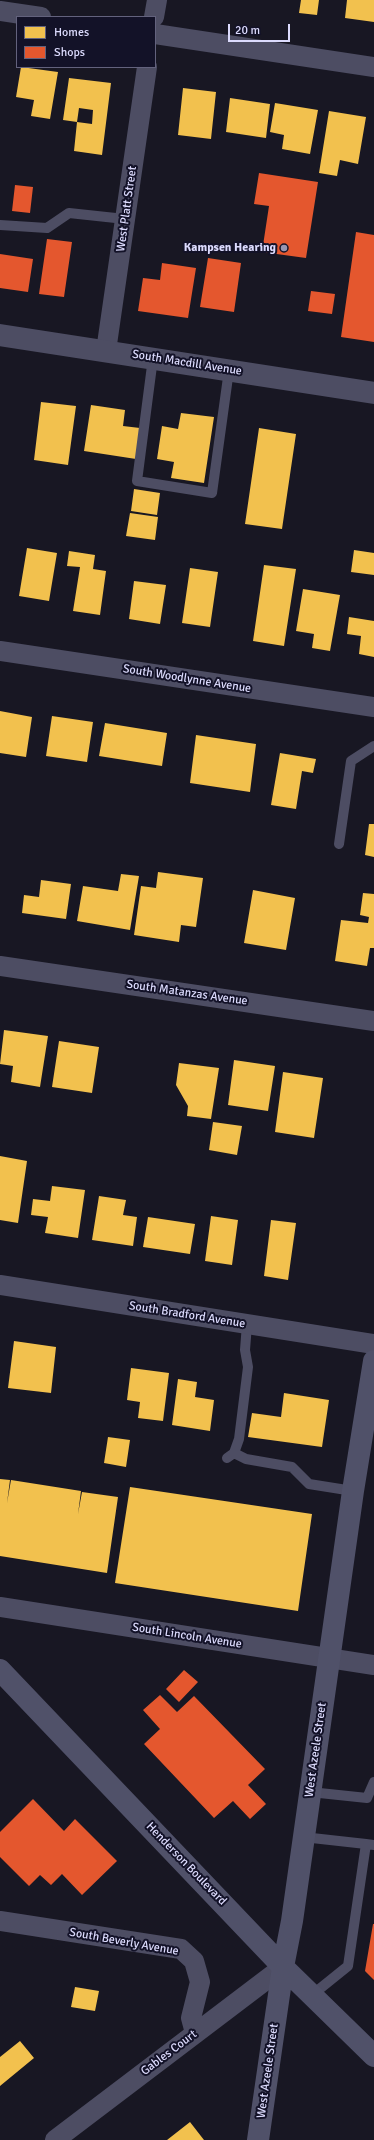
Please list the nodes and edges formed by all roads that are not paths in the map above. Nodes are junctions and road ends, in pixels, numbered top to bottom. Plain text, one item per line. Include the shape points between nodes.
1 (157, 0) edge
2 (0, 11) edge
3 (34, 16) edge
4 (154, 16) edge
5 (156, 34) edge
6 (374, 67) edge
7 (147, 68) edge
8 (125, 219) junction
9 (0, 225) edge
10 (0, 335) edge
11 (106, 351) junction
12 (153, 358) junction
13 (229, 370) junction
14 (374, 393) edge
15 (0, 651) edge
16 (374, 707) edge
17 (374, 746) edge
18 (339, 844) dead end
19 (0, 966) edge
20 (374, 1021) edge
21 (0, 1285) edge
22 (247, 1324) junction
23 (374, 1344) edge
24 (374, 1361) edge
25 (371, 1398) edge
26 (353, 1491) junction
27 (0, 1607) edge
28 (329, 1658) junction
29 (374, 1665) edge
30 (0, 1670) edge
31 (374, 1782) edge
32 (310, 1792) junction
33 (303, 1837) junction
34 (370, 1844) edge
35 (0, 1921) edge
36 (283, 1967) junction
37 (312, 1995) junction
38 (196, 2033) junction
39 (374, 2056) edge
40 (55, 2140) edge
41 (258, 2140) edge

1 - 4 street
2 - 3 street
5 - 6 street
7 - 8 street, West Platt Street
8 - 9 lane via 68,213 47,228
8 - 11 street, West Platt Street
10 - 11 street, South Macdill Avenue
11 - 12 street, South Macdill Avenue
12 - 13 street, South Macdill Avenue
12 - 13 lane via 137,481 212,493
13 - 14 street, South Macdill Avenue
15 - 16 street, South Woodlynne Avenue
17 - 18 lane via 351,762
19 - 20 street, South Matanzas Avenue
21 - 22 street, South Bradford Avenue
22 - 23 street, South Bradford Avenue
22 - 26 lane via 245,1350 248,1367 239,1439 230,1456 292,1467 309,1484
24 - 25 main road, West Azeele Street
25 - 26 main road, West Azeele Street
26 - 28 main road, West Azeele Street
27 - 28 street, South Lincoln Avenue
28 - 29 street, South Lincoln Avenue
28 - 32 main road, West Azeele Street
30 - 36 main road, Henderson Boulevard
31 - 32 lane via 367,1798
32 - 33 main road, West Azeele Street
33 - 34 lane
33 - 36 main road, West Azeele Street
34 - 37 lane via 348,1966
35 - 38 street, South Beverly Avenue via 182,1949 194,1961 200,1982 191,2018
36 - 37 main road, Henderson Boulevard
36 - 38 street, Gables Court
36 - 41 main road, West Azeele Street
37 - 39 main road, Henderson Boulevard
38 - 40 street, Gables Court

